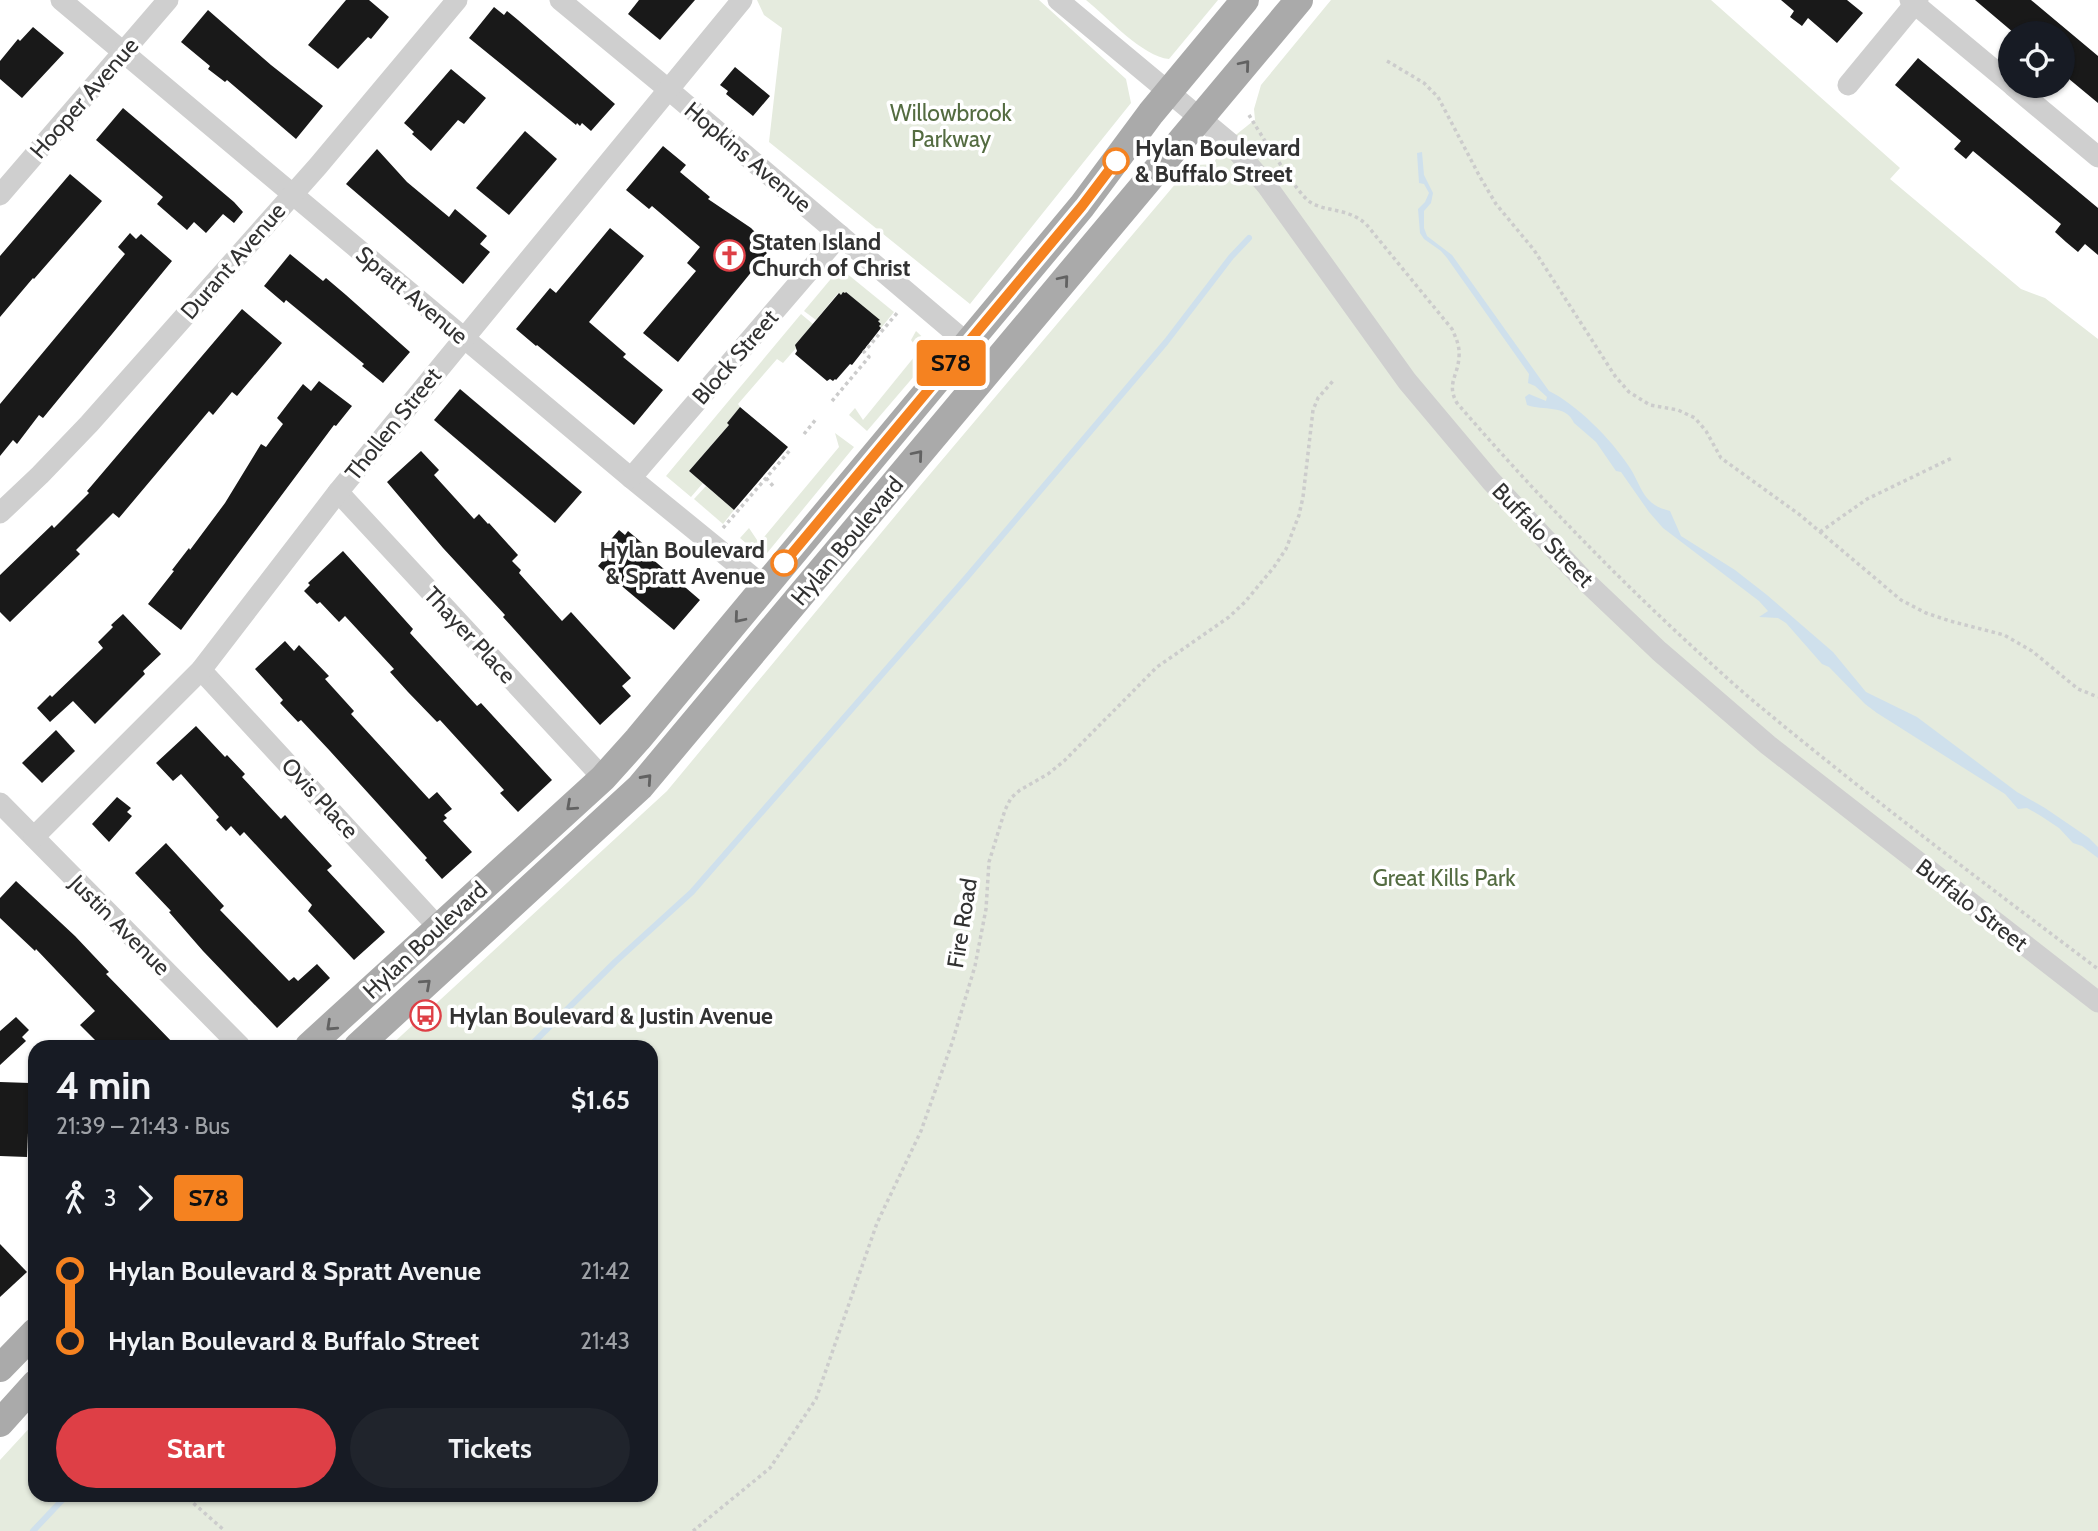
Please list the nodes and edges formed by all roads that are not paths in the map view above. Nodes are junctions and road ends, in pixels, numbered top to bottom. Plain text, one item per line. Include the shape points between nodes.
1 (61, 0) edge
2 (168, 0) edge
3 (457, 0) edge
4 (560, 0) edge
5 (742, 0) edge
6 (1058, 0) edge
7 (1245, 0) edge
8 (1299, 0) edge
9 (1914, 1) edge
10 (123, 53) junction
11 (1998, 73) edge
12 (1848, 85) dead end
13 (669, 90) junction
14 (1169, 91) junction
15 (2028, 98) edge
16 (1201, 118) junction
17 (2098, 157) edge
18 (292, 194) junction
19 (0, 195) edge
20 (840, 235) junction
21 (463, 338) junction
22 (967, 343) junction
23 (631, 478) junction
24 (338, 492) junction
25 (0, 513) edge
26 (765, 587) junction
27 (201, 670) junction
28 (603, 778) junction
29 (0, 803) edge
30 (33, 837) junction
31 (438, 928) junction
32 (2098, 1002) edge
33 (234, 1040) edge
34 (316, 1040) edge
35 (365, 1040) edge
36 (28, 1339) edge
37 (0, 1368) edge
38 (28, 1392) edge
39 (0, 1423) edge

1 - 10 street, Spratt Avenue
2 - 10 street, Hooper Avenue
3 - 18 street, Durant Avenue
4 - 13 street, Hopkins Avenue
5 - 13 street, Thollen Street
6 - 14 street, Buffalo Street
7 - 14 main road, Hylan Boulevard
16 -> 8 main road, Hylan Boulevard
9 - 11 street
9 - 12 street
10 - 18 street, Spratt Avenue
10 - 19 street, Hooper Avenue
13 - 20 street, Hopkins Avenue
13 - 21 street, Thollen Street
14 - 16 street, Buffalo Street
14 - 22 main road, Hylan Boulevard via 1082,206
15 - 17 street
16 - 32 street, Buffalo Street via 1267,186 1416,391 1578,574 1768,745
35 -> 16 main road, Hylan Boulevard via 640,787
18 - 21 street, Spratt Avenue
18 - 25 street, Durant Avenue via 89,424
20 - 22 street, Hopkins Avenue
20 - 23 street, Block Street
21 - 23 street, Spratt Avenue
21 - 24 street, Thollen Street
22 - 26 main road, Hylan Boulevard
23 - 26 street, Spratt Avenue
24 - 27 street, Thollen Street
24 - 28 street, Thayer Place
26 -> 28 main road, Hylan Boulevard
27 - 30 street, Thollen Street
27 - 31 street, Ovis Place
28 -> 31 main road, Hylan Boulevard
29 - 30 street, Justin Avenue
30 - 33 street, Justin Avenue
31 -> 34 main road, Hylan Boulevard
36 - 37 main road
38 - 39 main road

